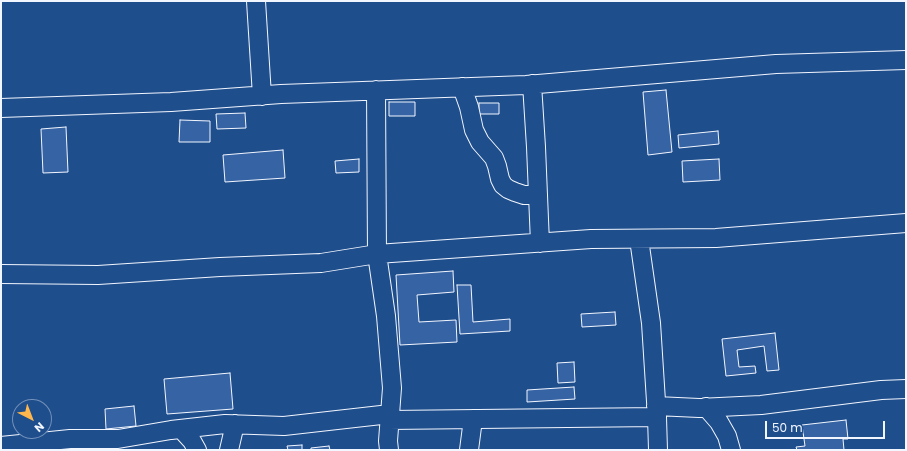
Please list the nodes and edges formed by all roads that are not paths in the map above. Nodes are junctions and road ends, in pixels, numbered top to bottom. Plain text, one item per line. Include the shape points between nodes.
1 (256, 1) edge
2 (906, 60) edge
3 (532, 84) junction
4 (462, 87) junction
5 (376, 90) junction
6 (262, 96) junction
7 (1, 108) edge
8 (538, 195) junction
9 (906, 223) edge
10 (640, 239) junction
11 (540, 243) junction
12 (377, 254) junction
13 (1, 274) edge
14 (906, 389) edge
15 (706, 408) junction
16 (657, 412) junction
17 (389, 417) junction
18 (473, 418) junction
19 (235, 424) junction
20 (181, 429) junction
21 (1, 446) edge
22 (197, 450) edge
23 (229, 450) edge
24 (388, 450) edge
25 (469, 450) edge
26 (658, 450) edge
27 (730, 450) edge

1 - 6 street
2 - 3 street via 776,64
3 - 4 street
3 - 8 street
4 - 5 street
4 - 8 street via 474,130 480,142 494,158 503,184 515,192
5 - 6 street
5 - 12 street
6 - 7 street
8 - 11 street
9 - 10 street via 716,238
10 - 11 street
10 - 16 street via 651,323
11 - 12 street
12 - 13 street via 321,263 98,275
12 - 17 street via 386,316 392,388
14 - 15 street via 761,405
15 - 16 street
15 - 27 street via 719,422 727,436
16 - 18 street
16 - 26 street
17 - 18 street
17 - 19 street via 284,426
17 - 24 street
18 - 25 street
19 - 20 street
19 - 23 street
20 - 21 street via 118,438 70,439
20 - 22 street

